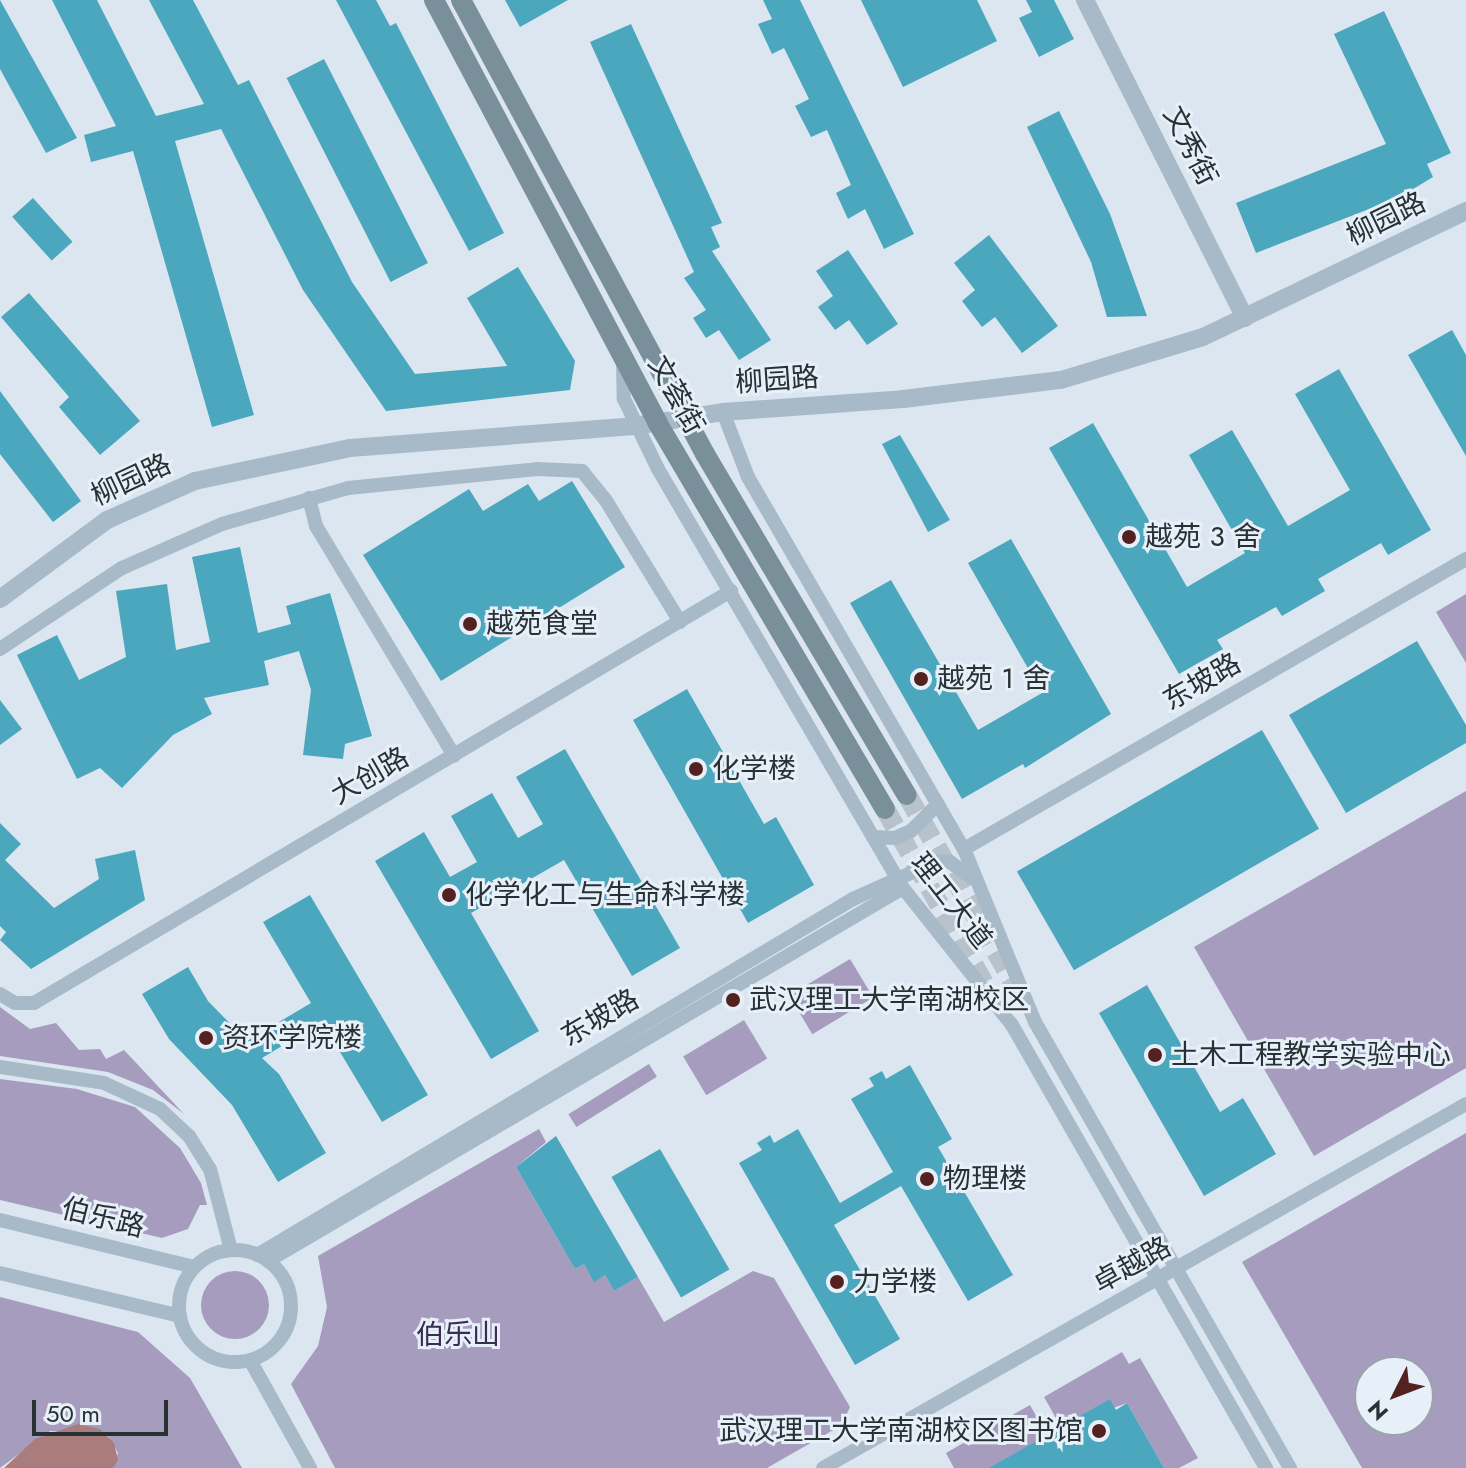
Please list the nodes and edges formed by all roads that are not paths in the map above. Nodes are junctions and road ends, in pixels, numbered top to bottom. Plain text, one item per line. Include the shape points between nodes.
1 (434, 0) edge
2 (461, 0) edge
3 (1085, 0) edge
4 (1466, 211) edge
5 (1245, 318) junction
6 (623, 356) junction
7 (723, 412) junction
8 (684, 418) junction
9 (657, 422) junction
10 (634, 426) junction
11 (309, 498) junction
12 (1466, 559) edge
13 (731, 591) junction
14 (0, 599) edge
15 (680, 622) junction
16 (0, 649) edge
17 (454, 756) junction
18 (907, 795) tunnel mouth
19 (938, 804) junction
20 (885, 809) tunnel mouth
21 (874, 837) junction
22 (964, 849) junction
23 (900, 882) junction
24 (976, 882) junction
25 (0, 994) edge
26 (0, 1067) edge
27 (1466, 1104) edge
28 (0, 1220) edge
29 (231, 1250) junction
30 (263, 1258) junction
31 (194, 1267) junction
32 (1176, 1270) junction
33 (0, 1273) edge
34 (1158, 1280) junction
35 (180, 1316) junction
36 (250, 1360) junction
37 (310, 1468) edge
38 (823, 1468) edge
39 (1266, 1468) edge
40 (1290, 1468) edge

1 - 6 main road, 文荟街
2 - 8 main road, 文荟街
3 - 5 street, 文秀街
4 - 5 street, 柳园路
5 - 7 street, 柳园路 via 1147,358 1061,380 903,399
6 - 9 main road, 文荟街
6 - 10 street, 理工大道 via 624,399
7 - 8 street, 柳园路
7 - 19 street, 理工大道 via 748,477
8 - 9 street, 柳园路
8 - 18 main road, 文荟街
9 - 10 street, 柳园路
9 - 20 main road, 文荟街
10 - 13 street, 理工大道
10 - 14 street, 柳园路 via 350,448 195,481 107,520
11 - 15 street via 430,478 582,471 605,499
11 - 16 street via 222,524 143,557
11 - 17 street via 316,526
12 - 22 street, 东坡路
13 - 15 street, 大创路
13 - 21 street, 理工大道
15 - 17 street, 大创路
17 - 25 street, 大创路 via 34,1003 15,1003
19 - 21 street via 911,831 895,838
19 - 22 street, 理工大道
21 - 23 street, 理工大道
22 - 24 street, 理工大道
23 - 24 street, 东坡路 via 944,861
23 - 30 street, 东坡路
23 - 34 street, 理工大道 via 1012,1025
24 - 32 street, 理工大道 via 1035,1022
26 - 29 street via 88,1080 138,1095 170,1117 203,1156 221,1198
27 - 32 street, 卓越路
28 - 31 street, 伯乐路
29 - 30 street
29 - 31 street
30 - 36 street via 288,1289 289,1322 270,1350
31 - 35 street via 180,1295
32 - 34 street, 卓越路
32 - 40 street, 理工大道
33 - 35 street
34 - 38 street, 卓越路
34 - 39 street, 理工大道
35 - 36 street via 188,1337 205,1353 227,1361
36 - 37 street

